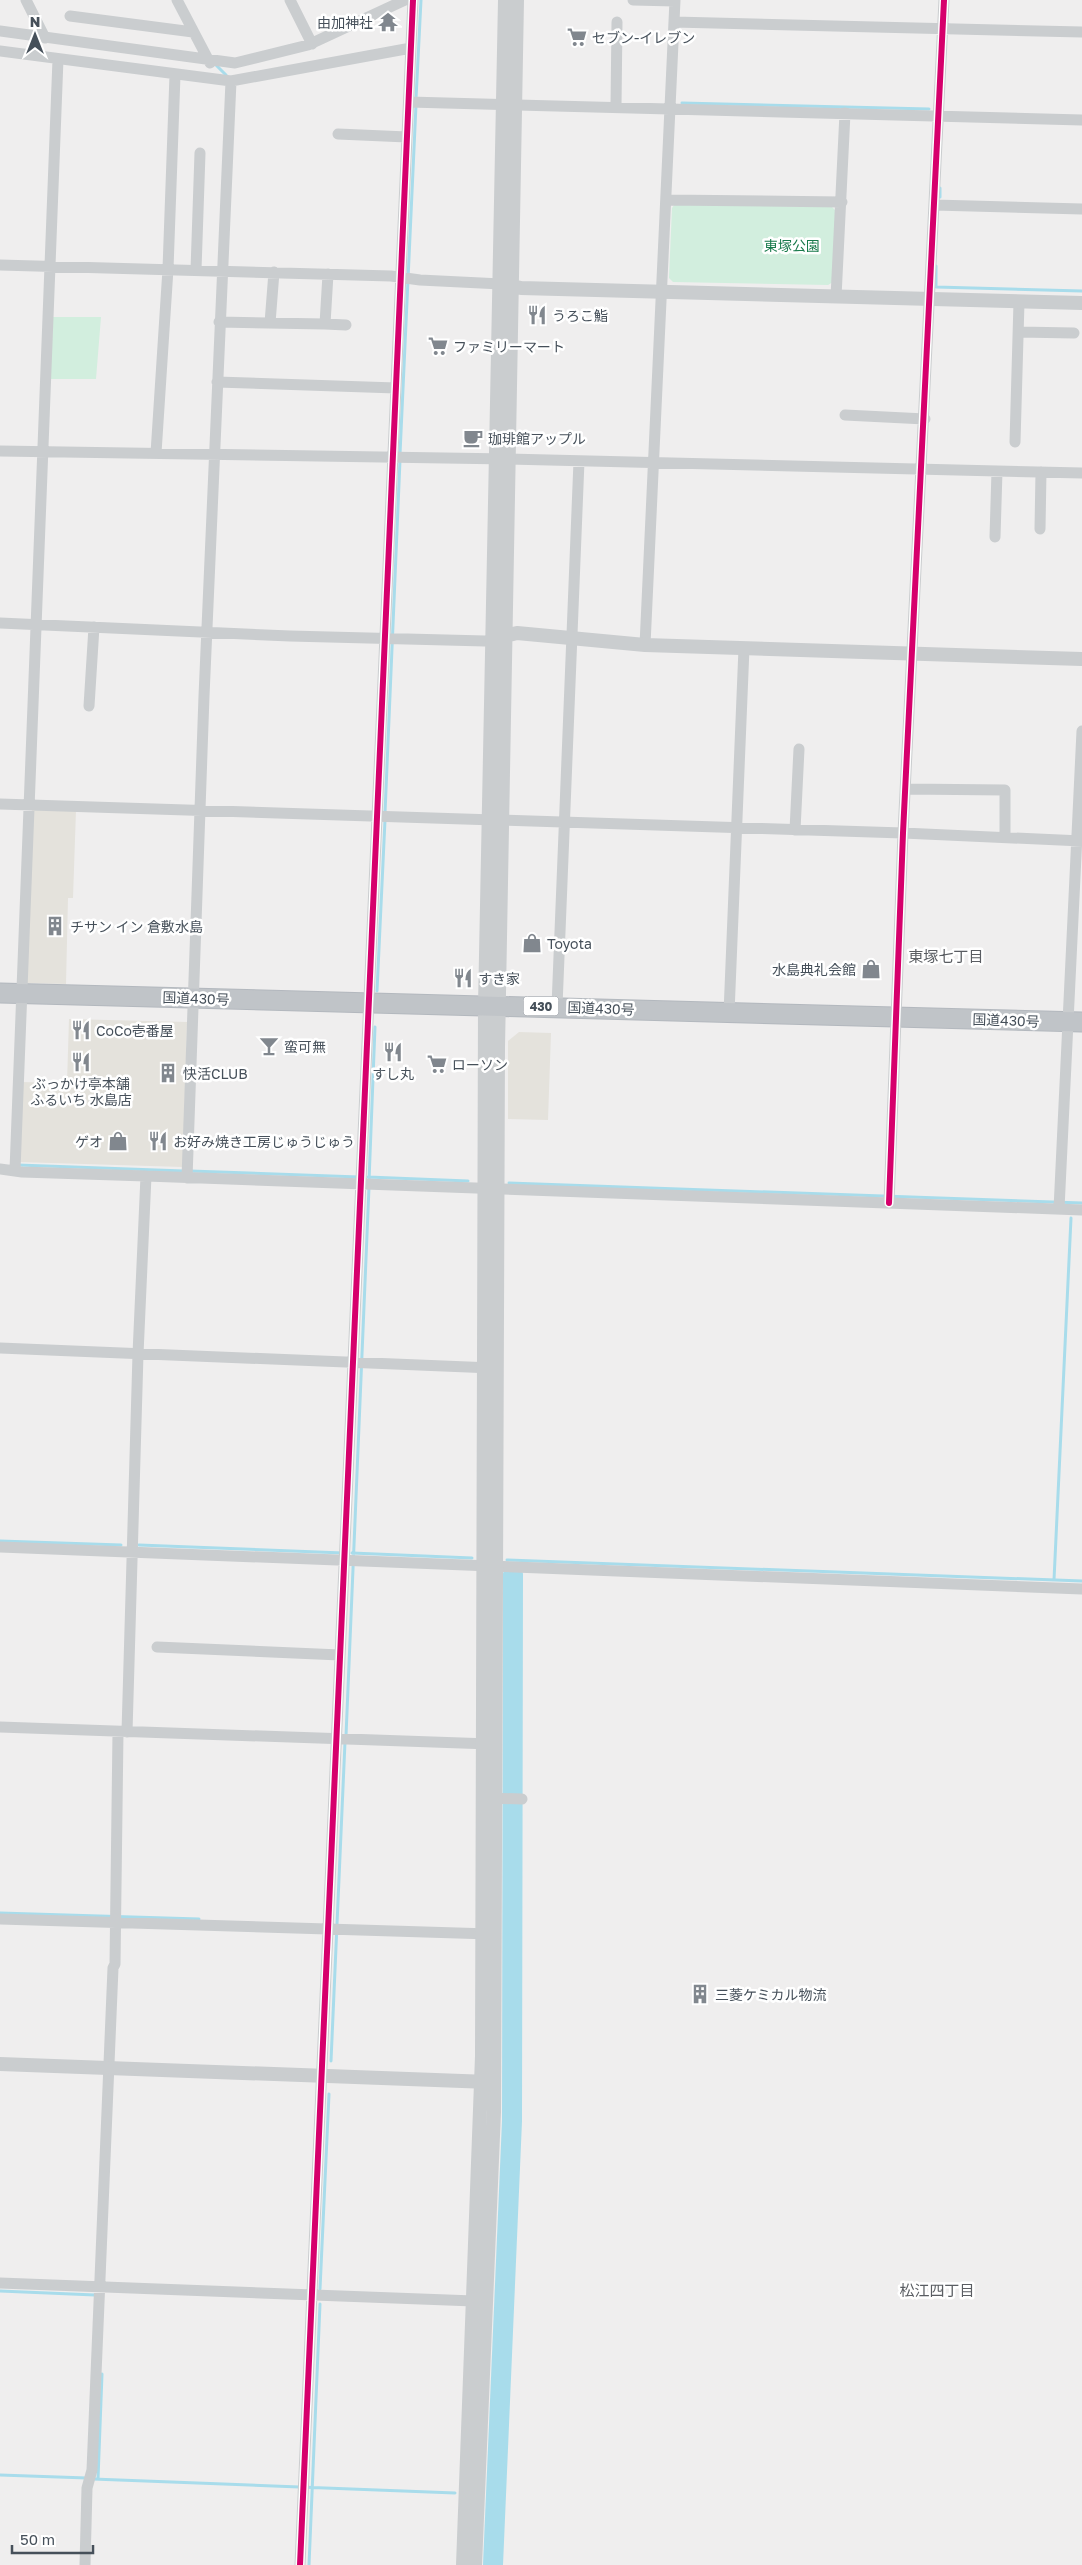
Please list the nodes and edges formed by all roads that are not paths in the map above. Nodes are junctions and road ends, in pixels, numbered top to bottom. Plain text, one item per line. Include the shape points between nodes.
1 (26, 0) edge
2 (177, 0) edge
3 (290, 0) edge
4 (405, 0) edge
5 (413, 0) edge
6 (506, 0) edge
7 (517, 0) edge
8 (633, 0) edge
9 (675, 0) edge
10 (944, 0) edge
11 (70, 16) dead end
12 (617, 22) dead end
13 (674, 22) junction
14 (943, 29) junction
15 (0, 31) edge
16 (194, 32) junction
17 (1082, 32) edge
18 (20, 34) junction
19 (45, 38) junction
20 (312, 44) junction
21 (412, 48) junction
22 (0, 51) edge
23 (17, 53) junction
24 (207, 59) junction
25 (58, 60) junction
26 (174, 75) junction
27 (226, 80) junction
28 (414, 102) junction
29 (509, 105) junction
30 (616, 106) junction
31 (670, 107) junction
32 (845, 113) junction
33 (939, 115) junction
34 (1082, 120) edge
35 (338, 134) dead end
36 (407, 137) junction
37 (200, 153) dead end
38 (666, 200) junction
39 (842, 202) junction
40 (934, 205) junction
41 (1082, 210) edge
42 (0, 265) edge
43 (50, 266) junction
44 (168, 269) junction
45 (196, 270) junction
46 (221, 271) junction
47 (274, 272) junction
48 (328, 274) junction
49 (406, 278) junction
50 (506, 285) junction
51 (661, 292) junction
52 (836, 297) junction
53 (929, 299) junction
54 (1020, 302) junction
55 (1082, 303) edge
56 (219, 322) junction
57 (270, 323) junction
58 (326, 324) junction
59 (346, 325) dead end
60 (1018, 332) junction
61 (1074, 333) dead end
62 (217, 382) junction
63 (396, 388) junction
64 (845, 416) dead end
65 (925, 418) junction
66 (1015, 442) dead end
67 (0, 450) edge
68 (44, 452) junction
69 (156, 453) junction
70 (214, 453) junction
71 (398, 458) junction
72 (502, 459) junction
73 (579, 461) junction
74 (654, 463) junction
75 (922, 470) junction
76 (997, 471) junction
77 (1041, 472) junction
78 (1082, 473) edge
79 (1040, 529) dead end
80 (995, 537) dead end
81 (0, 623) edge
82 (37, 625) junction
83 (94, 627) junction
84 (208, 631) junction
85 (389, 637) junction
86 (499, 638) junction
87 (572, 638) junction
88 (645, 645) junction
89 (744, 648) junction
90 (912, 653) junction
91 (1082, 658) edge
92 (89, 706) dead end
93 (1082, 730) edge
94 (799, 749) dead end
95 (906, 789) junction
96 (0, 804) edge
97 (29, 805) junction
98 (200, 810) junction
99 (382, 817) junction
100 (496, 819) junction
101 (564, 822) junction
102 (737, 829) junction
103 (795, 830) junction
104 (904, 833) junction
105 (1005, 837) junction
106 (1079, 841) edge
107 (0, 993) edge
108 (21, 999) junction
109 (193, 1004) junction
110 (0, 1005) edge
111 (557, 1006) junction
112 (368, 1010) junction
113 (492, 1012) junction
114 (729, 1013) junction
115 (895, 1023) junction
116 (1075, 1028) edge
117 (15, 1166) junction
118 (0, 1169) edge
119 (187, 1173) junction
120 (146, 1176) junction
121 (364, 1181) junction
122 (491, 1188) junction
123 (889, 1198) junction
124 (1060, 1205) junction
125 (1082, 1210) edge
126 (0, 1348) edge
127 (138, 1354) junction
128 (359, 1362) junction
129 (490, 1368) junction
130 (0, 1547) edge
131 (132, 1552) junction
132 (347, 1558) junction
133 (490, 1566) junction
134 (1082, 1589) edge
135 (157, 1647) dead end
136 (340, 1655) junction
137 (0, 1727) edge
138 (123, 1732) junction
139 (343, 1740) junction
140 (490, 1744) junction
141 (495, 1798) junction
142 (522, 1799) dead end
143 (0, 1919) edge
144 (116, 1919) junction
145 (333, 1927) junction
146 (489, 1934) junction
147 (0, 2064) edge
148 (108, 2068) junction
149 (321, 2075) junction
150 (488, 2082) junction
151 (0, 2283) edge
152 (100, 2286) junction
153 (312, 2294) junction
154 (474, 2301) junction
155 (85, 2565) edge
156 (300, 2565) edge
157 (463, 2565) edge
158 (475, 2565) edge

1 - 19 street
2 - 16 street
3 - 20 street
4 - 20 street
5 - 21 street
6 - 29 street
7 - 29 street
8 - 9 street
9 - 13 street
10 - 14 street
11 - 16 street
12 - 30 street
13 - 14 street
13 - 31 street
14 - 17 street
14 - 33 street
15 - 18 street
16 - 24 street
18 - 19 street
18 - 23 street
19 - 24 street
20 - 24 street via 235,63
21 - 27 street
21 - 28 street
22 - 23 street
23 - 25 street
24 - 27 street
25 - 26 street
25 - 43 street
26 - 27 street
26 - 44 street
27 - 46 street
28 - 29 street
28 - 36 street
29 - 30 street
29 - 50 street
30 - 31 street
31 - 32 street
31 - 38 street
32 - 33 street
32 - 39 street
33 - 34 street
33 - 40 street
35 - 36 street
36 - 49 street
37 - 45 street
38 - 39 street
38 - 51 street
39 - 52 street
40 - 41 street
40 - 53 street
42 - 43 street
43 - 44 street
43 - 68 street
44 - 45 street
44 - 69 street
45 - 46 street
46 - 47 street
46 - 56 street
47 - 48 street
47 - 57 street
48 - 49 street
48 - 58 street
49 - 50 street
49 - 63 street
50 - 51 street
50 - 72 street
51 - 52 street
51 - 74 street
52 - 53 street
53 - 54 street
53 - 65 street
54 - 55 street
54 - 60 street
56 - 57 street
56 - 62 street
57 - 58 street
58 - 59 street
60 - 61 street
60 - 66 street
62 - 63 street
62 - 70 street
63 - 71 street
64 - 65 street
65 - 75 street
67 - 68 street
68 - 69 street
68 - 82 street
69 - 70 street
70 - 71 street
70 - 84 street
71 - 72 street
71 - 85 street
72 - 73 street
72 - 86 street
73 - 74 street
73 - 87 street
74 - 75 street
74 - 88 street
75 - 76 street
75 - 90 street
76 - 77 street
76 - 80 street
77 - 78 street
77 - 79 street
81 - 82 street
82 - 83 street
82 - 97 street
83 - 84 street
83 - 92 street
84 - 85 street
84 - 98 street
85 - 86 street via 485,641
85 - 99 street
86 - 87 street via 517,634
86 - 100 street
87 - 88 street
87 - 101 street
88 - 89 street
89 - 90 street
89 - 102 street
90 - 91 street
90 - 95 street
93 - 106 street
94 - 103 street
95 - 104 street
95 - 105 street via 1004,790
96 - 97 street
97 - 98 street
97 - 108 street
98 - 99 street
98 - 109 street
99 - 100 street
99 - 112 street
100 - 101 street
100 - 113 street
101 - 102 street
101 - 111 street
102 - 103 street
102 - 114 street
103 - 104 street
104 - 105 street
104 - 115 street
105 - 106 street
106 - 116 street
107 - 108 highway, 国道430号 / 430
108 - 109 highway, 国道430号 / 430
108 - 110 highway, 国道430号 / 430
108 - 117 street
109 - 112 highway, 国道430号 / 430
109 - 119 street
111 - 113 highway, 国道430号 / 430
111 - 114 highway, 国道430号 / 430
112 - 113 highway, 国道430号 / 430
112 - 121 street
113 - 115 highway, 国道430号 / 430
113 - 122 street
114 - 115 highway, 国道430号 / 430
115 - 116 highway, 国道430号 / 430
115 - 123 street
116 - 124 street
117 - 118 street
117 - 120 street
119 - 120 street
119 - 121 street
120 - 127 street
121 - 122 street
121 - 128 street
122 - 123 street
122 - 129 street
123 - 124 street
124 - 125 street
126 - 127 street
127 - 128 street
127 - 131 street
128 - 129 street
128 - 132 street
129 - 133 street
130 - 131 street
131 - 132 street
131 - 138 street
132 - 133 street
132 - 136 street
133 - 134 street
133 - 140 street
135 - 136 street
136 - 139 street
137 - 138 street
138 - 139 street
138 - 144 street
139 - 140 street
139 - 145 street
140 - 141 street
141 - 142 street
141 - 146 street
143 - 144 street
144 - 145 street
144 - 148 street
145 - 146 street
145 - 149 street
146 - 150 street
147 - 148 street
148 - 149 street
148 - 152 street
149 - 150 street
149 - 153 street
150 - 154 street
150 - 158 street
151 - 152 street
152 - 153 street
152 - 155 street
153 - 154 street
153 - 156 street
154 - 157 street

